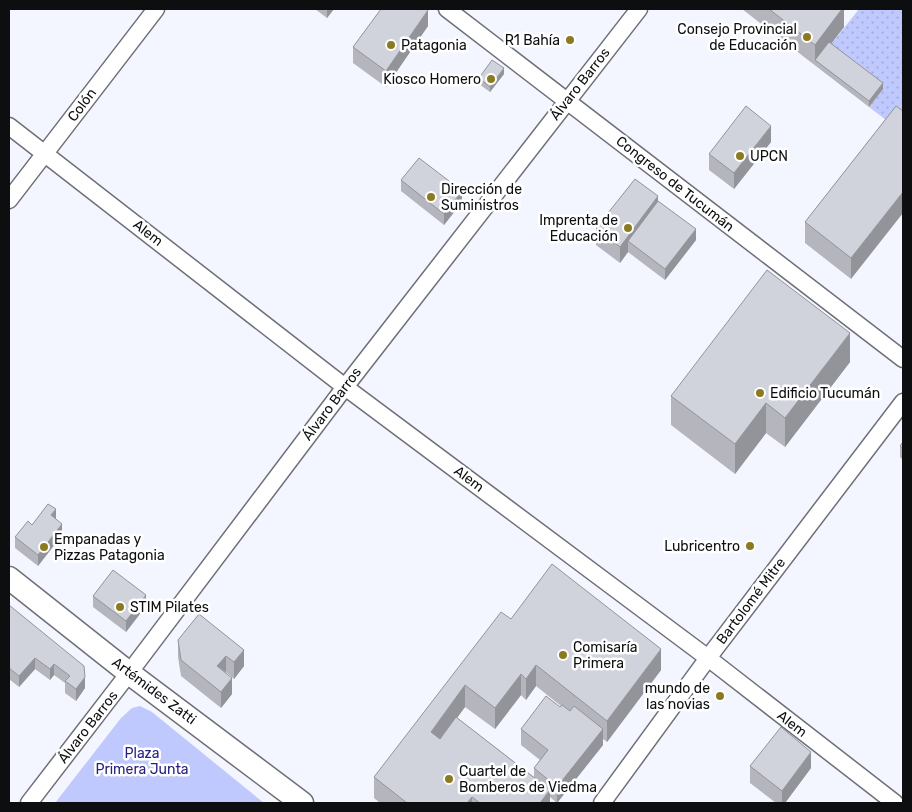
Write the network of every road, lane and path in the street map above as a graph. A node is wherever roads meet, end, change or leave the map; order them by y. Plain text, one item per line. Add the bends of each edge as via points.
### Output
1 (156, 9) edge
2 (446, 9) edge
3 (639, 9) edge
4 (567, 101) junction
5 (9, 126) edge
6 (45, 153) junction
7 (9, 200) edge
8 (903, 359) edge
9 (345, 386) junction
10 (903, 402) edge
11 (9, 578) edge
12 (708, 658) junction
13 (130, 673) junction
14 (29, 803) edge
15 (302, 803) edge
16 (602, 803) edge
17 (895, 803) edge

1 - 6 street, Colón
2 - 4 street, Congreso de Tucumán
3 - 4 street, Álvaro Barros
4 - 8 street, Congreso de Tucumán
4 - 9 street, Álvaro Barros
5 - 6 street, Alem
6 - 7 street, Colón
6 - 9 street, Alem
9 - 12 street, Alem
9 - 13 street, Álvaro Barros
10 - 12 street, Bartolomé Mitre
11 - 13 main road, Artémides Zatti
12 - 16 street, Bartolomé Mitre
12 - 17 street, Alem
13 - 14 street, Álvaro Barros
13 - 15 main road, Artémides Zatti

